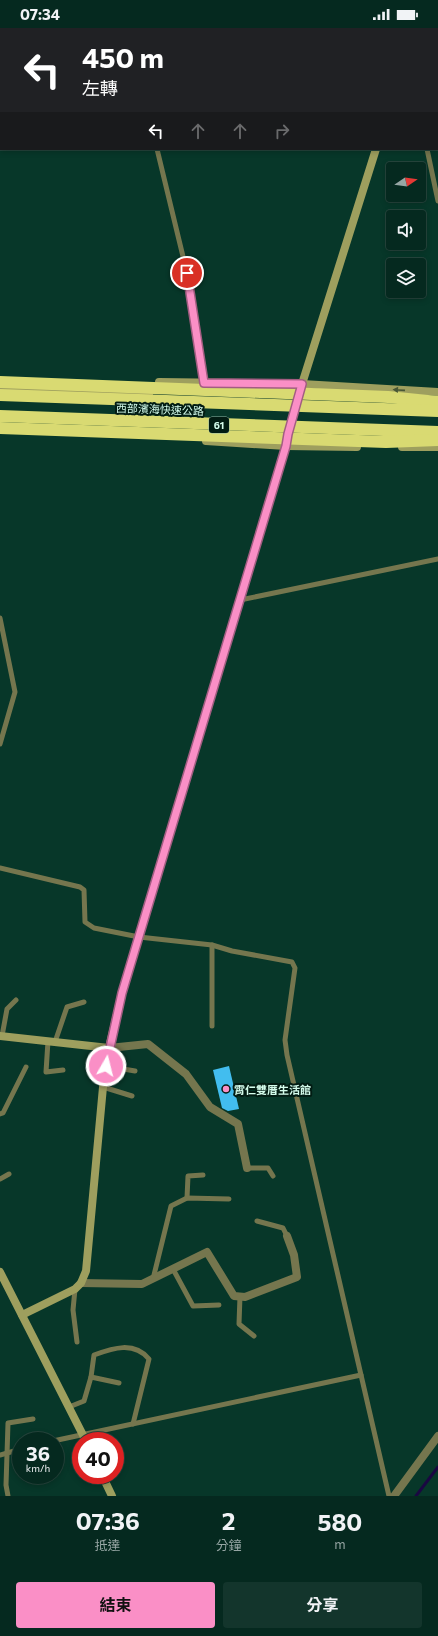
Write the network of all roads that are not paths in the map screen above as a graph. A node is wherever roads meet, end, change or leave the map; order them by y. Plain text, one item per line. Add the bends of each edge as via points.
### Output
1 (157, 150) edge
2 (376, 150) edge
3 (427, 150) edge
4 (438, 201) edge
5 (0, 381) edge
6 (204, 383) junction
7 (302, 384) junction
8 (0, 388) edge
9 (438, 392) edge
10 (0, 395) edge
11 (297, 401) junction
12 (438, 402) edge
13 (438, 406) edge
14 (438, 411) edge
15 (0, 416) edge
16 (0, 422) edge
17 (0, 428) edge
18 (438, 432) edge
19 (288, 434) junction
20 (438, 439) edge
21 (286, 446) junction
22 (438, 447) edge
23 (438, 559) edge
24 (240, 600) junction
25 (0, 618) edge
26 (0, 744) edge
27 (0, 868) edge
28 (139, 937) junction
29 (212, 945) junction
30 (16, 1000) dead end
31 (84, 1002) dead end
32 (212, 1026) dead end
33 (1, 1036) edge
34 (51, 1042) junction
35 (109, 1048) junction
36 (106, 1066) junction
37 (26, 1067) dead end
38 (63, 1070) dead end
39 (135, 1071) dead end
40 (103, 1087) junction
41 (132, 1096) dead end
42 (0, 1114) edge
43 (247, 1168) joint
44 (9, 1174) dead end
45 (203, 1175) dead end
46 (273, 1176) dead end
47 (0, 1179) edge
48 (187, 1198) junction
49 (229, 1199) dead end
50 (257, 1221) dead end
51 (287, 1236) joint
52 (173, 1269) junction
53 (0, 1272) edge
54 (153, 1279) junction
55 (78, 1286) junction
56 (240, 1296) junction
57 (219, 1305) dead end
58 (22, 1315) junction
59 (254, 1336) dead end
60 (77, 1342) dead end
61 (361, 1375) junction
62 (91, 1377) junction
63 (119, 1383) dead end
64 (69, 1407) junction
65 (33, 1419) dead end
66 (133, 1424) junction
67 (82, 1432) edge
68 (103, 1432) edge
69 (438, 1436) edge
70 (12, 1452) edge
71 (7, 1453) junction
72 (0, 1455) edge
73 (106, 1484) edge
74 (8, 1496) edge
75 (112, 1496) edge
76 (390, 1496) edge
77 (394, 1496) edge

1 - 6 lane via 187,273
2 - 7 main road
3 - 4 lane
5 - 6 main road
5 - 12 highway, bridge via 388,397
6 - 7 main road
9 -> 7 main road
7 - 11 main road
8 - 11 main road
10 - 14 highway, 西部濱海快速公路 / 61, bridge
11 - 13 main road
11 - 19 main road
15 - 18 highway, 西部濱海快速公路 / 61, bridge
16 - 19 main road
17 - 20 highway, bridge via 386,442
17 - 21 main road
19 - 20 main road
19 - 21 main road
21 - 22 main road
21 - 24 main road
23 - 24 lane
24 - 28 main road
25 - 26 lane via 15,692
27 - 28 lane via 80,887 86,896 85,922 90,926
28 - 29 lane
28 - 35 main road
29 - 32 lane
29 - 61 lane via 292,962 295,968 285,1040 287,1056
30 - 33 lane via 7,1009
31 - 34 lane via 67,1007
33 - 34 main road
34 - 35 main road
34 - 38 lane via 46,1072
35 - 36 main road
35 - 43 street via 148,1044 186,1074 210,1107 238,1124
36 - 39 lane
36 - 40 main road
37 - 42 lane
40 - 41 lane
40 - 55 main road via 86,1271
43 - 46 lane via 268,1168
44 - 47 lane
45 - 48 lane via 188,1176
48 - 49 lane
48 - 54 lane via 171,1206
50 - 51 lane via 283,1228
51 - 56 street via 294,1255 297,1277 245,1297
52 - 54 street
52 - 56 street via 207,1252 234,1296
52 - 57 lane via 193,1306
53 - 58 main road
54 - 55 street via 142,1284
55 - 58 main road
55 - 60 lane via 73,1310
56 - 59 lane via 239,1324
58 - 64 main road
61 - 66 lane
61 - 76 lane
62 - 63 lane
62 - 64 lane via 84,1401
62 - 66 lane via 94,1355 113,1348 127,1347 144,1352 149,1359
64 - 67 main road
65 - 71 lane via 8,1423
66 - 68 lane
69 - 77 street
70 - 71 lane
71 - 72 lane
71 - 74 lane
73 - 75 main road

